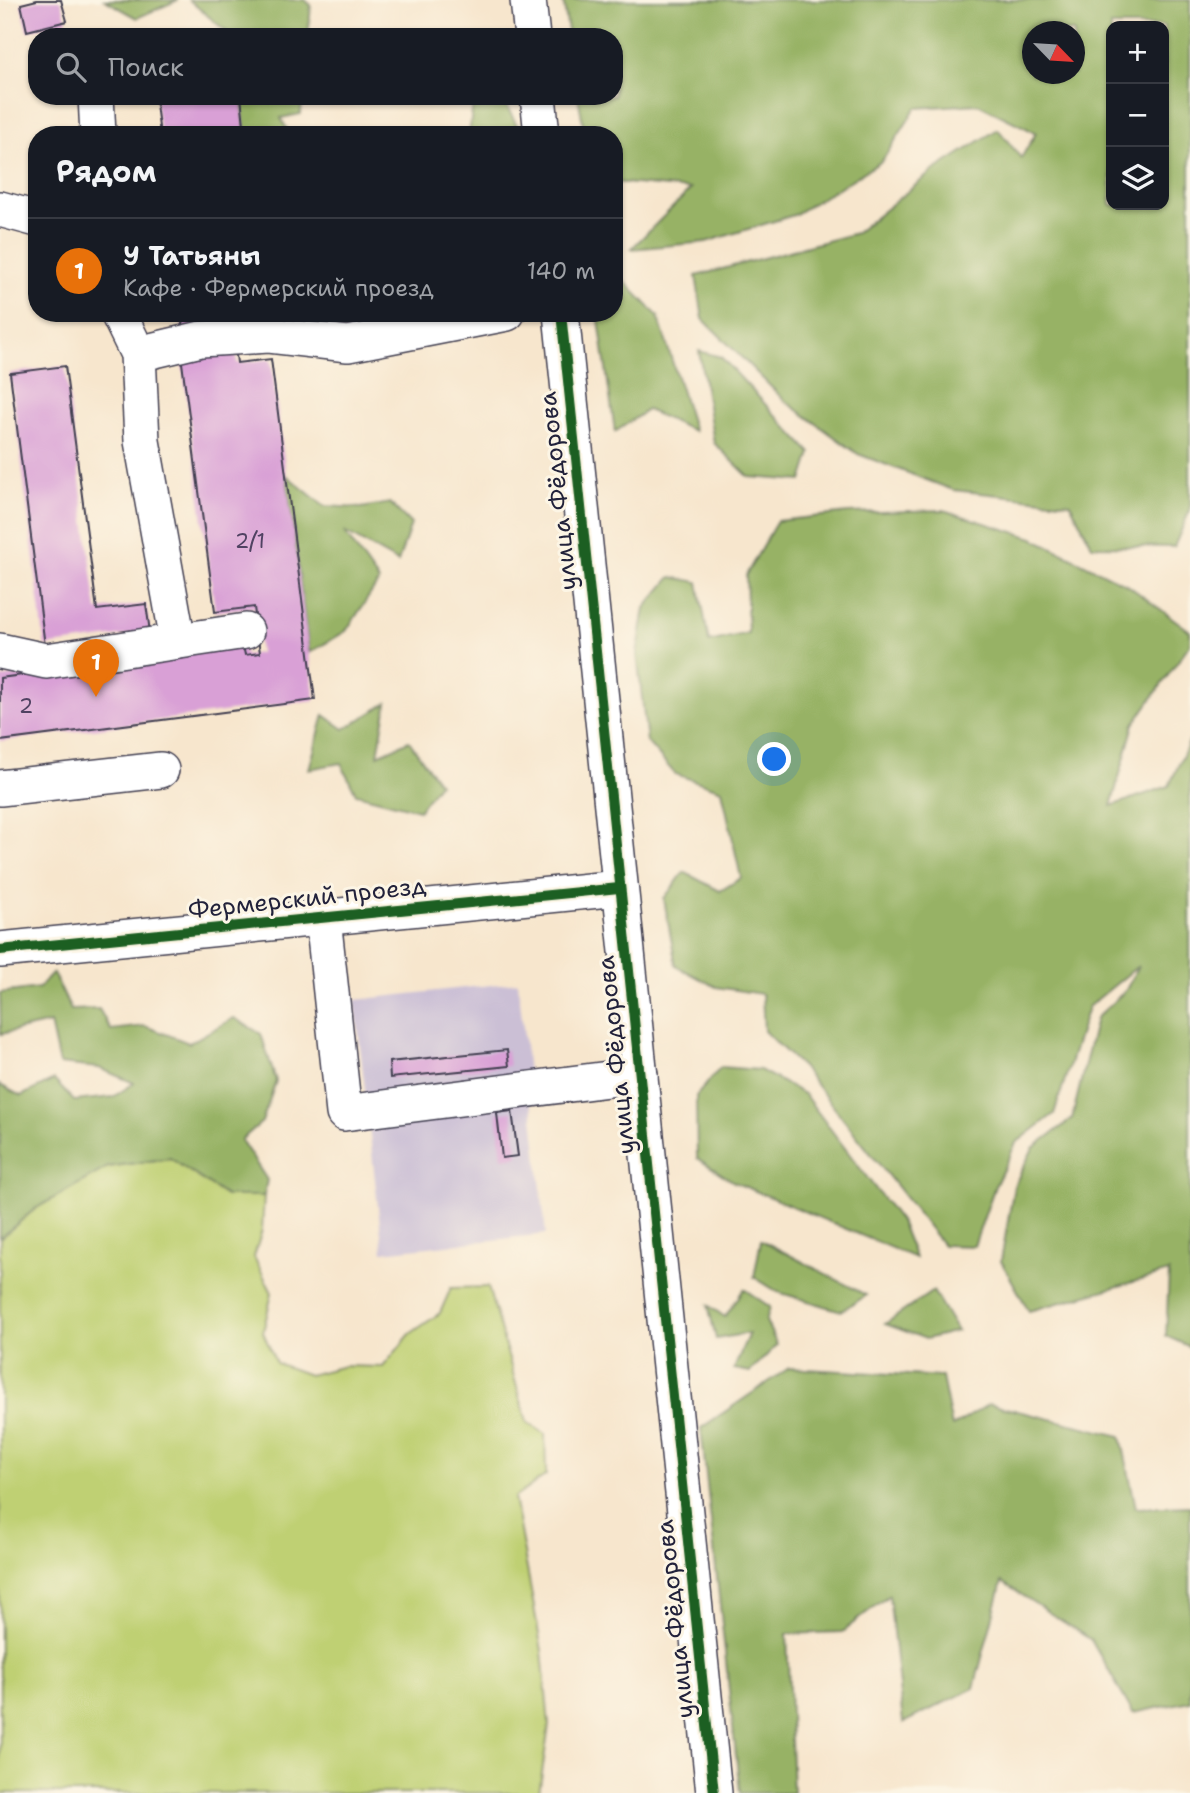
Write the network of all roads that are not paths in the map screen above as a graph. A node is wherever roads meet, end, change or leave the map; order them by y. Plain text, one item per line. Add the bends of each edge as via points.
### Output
1 (528, 0) edge
2 (531, 28) edge
3 (96, 105) edge
4 (539, 105) edge
5 (98, 126) edge
6 (541, 126) edge
7 (0, 209) edge
8 (28, 217) edge
9 (122, 322) edge
10 (461, 322) edge
11 (562, 322) edge
12 (138, 354) junction
13 (246, 631) dead end
14 (178, 642) junction
15 (0, 651) edge
16 (161, 770) dead end
17 (0, 789) edge
18 (619, 888) junction
19 (323, 918) junction
20 (0, 950) edge
21 (640, 1075) junction
22 (714, 1793) edge

1 - 2 street
3 - 5 street
4 - 6 street
7 - 8 street
9 - 12 street
10 - 12 street via 348,344 269,335 201,339
11 - 18 street, улица Фёдорова
12 - 14 street via 142,441
13 - 14 street
14 - 15 street via 46,661
16 - 17 street
18 - 19 street, Фермерский проезд
18 - 21 street, улица Фёдорова
19 - 20 street, Фермерский проезд
19 - 21 street via 344,1113
21 - 22 street, улица Фёдорова

